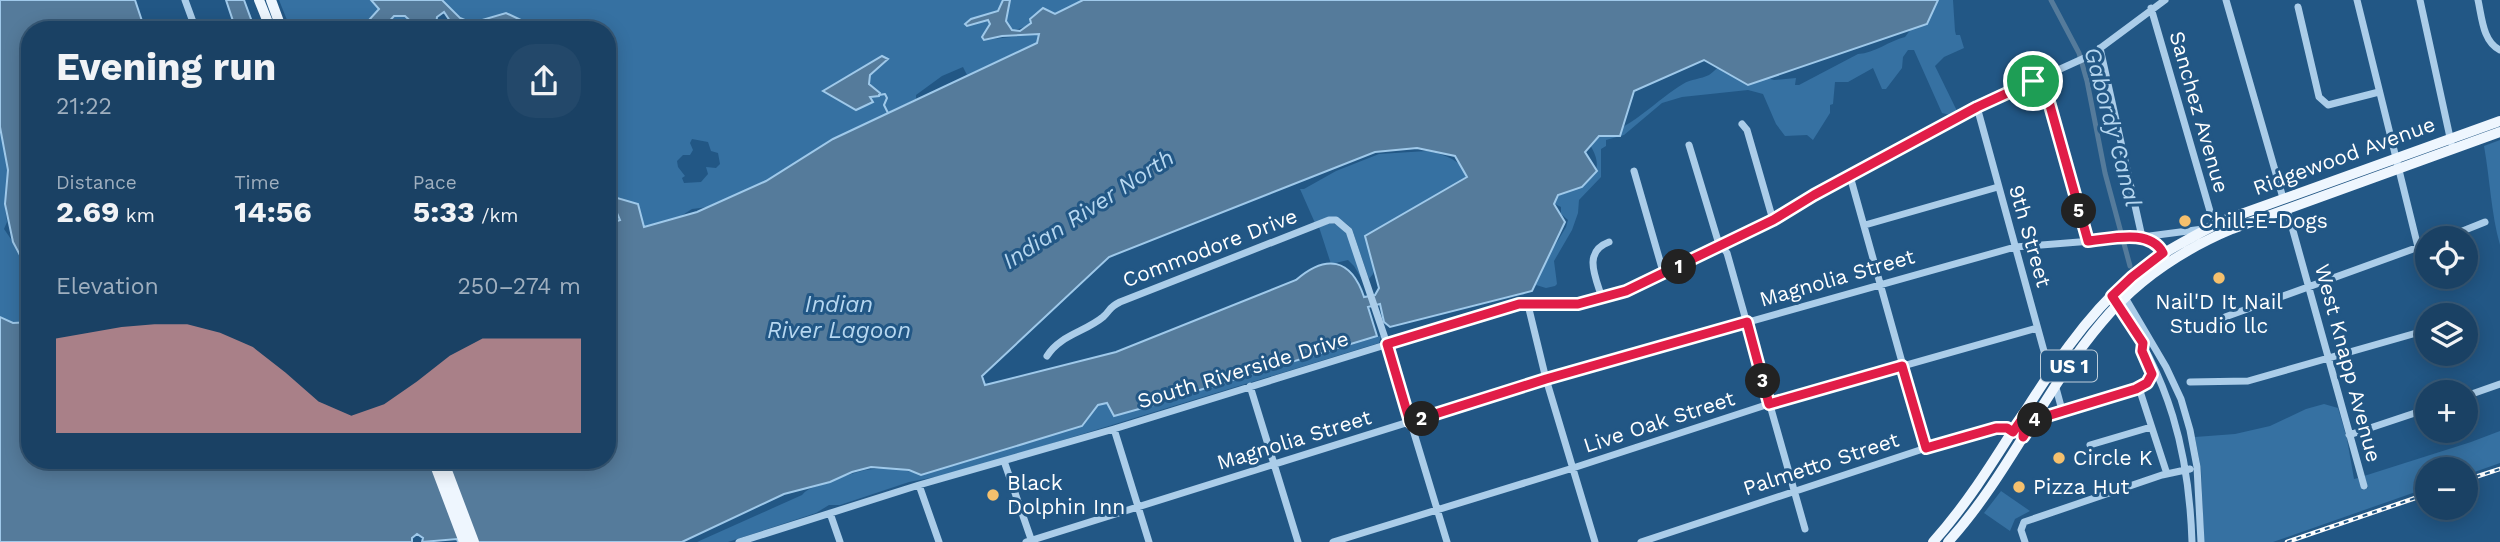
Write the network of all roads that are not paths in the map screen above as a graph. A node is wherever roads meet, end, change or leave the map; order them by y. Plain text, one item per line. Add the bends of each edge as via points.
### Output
1 (184, 0) edge
2 (259, 0) edge
3 (271, 0) edge
4 (2165, 0) edge
5 (2226, 0) edge
6 (2357, 0) edge
7 (2420, 0) edge
8 (2478, 0) edge
9 (2298, 7) dead end
10 (2151, 8) junction
11 (192, 21) edge
12 (267, 21) edge
13 (279, 21) edge
14 (2100, 48) junction
15 (2500, 50) edge
16 (2042, 77) junction
17 (2379, 92) junction
18 (1977, 107) junction
19 (2500, 121) edge
20 (1742, 124) dead end
21 (2500, 132) edge
22 (2452, 144) junction
23 (1689, 145) dead end
24 (2396, 164) junction
25 (1634, 171) dead end
26 (1850, 176) junction
27 (1998, 187) junction
28 (2285, 203) junction
29 (1773, 220) junction
30 (2485, 222) dead end
31 (1865, 225) junction
32 (2475, 226) edge
33 (2211, 227) junction
34 (2415, 236) edge
35 (2142, 237) junction
36 (2088, 241) junction
37 (1609, 242) dead end
38 (1723, 245) junction
39 (2015, 247) junction
40 (2415, 248) edge
41 (2163, 253) junction
42 (1664, 275) junction
43 (2135, 281) junction
44 (1881, 283) junction
45 (2309, 287) junction
46 (2119, 297) junction
47 (1602, 298) junction
48 (1528, 305) junction
49 (2225, 317) dead end
50 (1747, 322) junction
51 (2037, 328) junction
52 (2415, 334) edge
53 (2143, 343) junction
54 (1387, 344) junction
55 (1047, 356) dead end
56 (2328, 359) junction
57 (1902, 366) junction
58 (2051, 374) junction
59 (1546, 379) junction
60 (2190, 382) dead end
61 (2500, 384) edge
62 (1250, 386) junction
63 (2056, 387) junction
64 (2138, 388) junction
65 (2478, 392) edge
66 (1769, 404) junction
67 (2062, 410) junction
68 (2415, 413) edge
69 (2034, 420) junction
70 (1410, 422) junction
71 (2151, 427) junction
72 (1114, 429) junction
73 (2018, 435) junction
74 (2349, 435) junction
75 (2090, 445) dead end
76 (1926, 448) junction
77 (1004, 461) junction
78 (1274, 465) junction
79 (2197, 467) junction
80 (1573, 468) junction
81 (436, 469) edge
82 (446, 469) edge
83 (2186, 470) junction
84 (2167, 474) junction
85 (919, 485) junction
86 (2364, 486) dead end
87 (1794, 491) junction
88 (1138, 506) junction
89 (1437, 509) junction
90 (830, 513) junction
91 (1805, 529) dead end
92 (1948, 537) edge
93 (743, 541) edge
94 (1030, 541) edge
95 (464, 542) edge
96 (474, 542) edge
97 (840, 542) edge
98 (939, 542) edge
99 (1149, 542) edge
100 (1298, 542) edge
101 (1333, 542) edge
102 (1447, 542) edge
103 (1595, 542) edge
104 (1641, 542) edge
105 (1933, 542) edge
106 (2025, 542) edge
107 (2192, 542) edge
108 (2201, 542) edge

1 - 11 street
2 - 12 main road
3 - 13 main road
4 - 10 street, South Riverside Drive
5 - 28 street, West Knapp Avenue
6 - 17 street
7 - 22 street
8 - 15 street via 2487,38
9 - 17 street via 2323,102 2328,105
10 - 14 street, South Riverside Drive
10 - 33 street, Sanchez Avenue
14 - 16 street, South Riverside Drive
14 - 35 street
16 - 18 street, South Riverside Drive
16 - 36 street
17 - 24 street
18 - 26 street, South Riverside Drive
18 - 27 street, 9th Street
19 - 22 main road, Ridgewood Avenue / US 1
20 - 29 street
21 - 22 main road, Ridgewood Avenue / US 1
22 - 24 main road, Ridgewood Avenue / US 1
23 - 38 street
24 - 28 main road, Ridgewood Avenue / US 1
24 - 28 main road, Ridgewood Avenue / US 1 via 2298,193
24 - 34 street
25 - 42 street
26 - 29 street, South Riverside Drive
26 - 31 street
27 - 31 street
27 - 39 street, 9th Street
28 - 33 main road, Ridgewood Avenue / US 1
28 - 43 main road, Ridgewood Avenue / US 1 via 2270,215 2201,243
28 - 45 street, West Knapp Avenue
29 - 38 street, South Riverside Drive
30 - 32 street
31 - 44 street
33 - 35 street, Magnolia Street
33 - 41 main road, Ridgewood Avenue / US 1
35 - 36 street, Magnolia Street
35 - 41 street via 2157,244
36 - 39 street, Magnolia Street
37 - 47 street via 1592,260
38 - 42 street, South Riverside Drive
38 - 50 street
39 - 44 street, Magnolia Street
39 - 51 street, 9th Street
40 - 45 street
41 - 43 main road, Ridgewood Avenue / US 1
42 - 47 street, South Riverside Drive
43 - 46 main road, US 1
44 - 50 street, Magnolia Street
44 - 57 street
45 - 49 street
45 - 56 street, West Knapp Avenue
46 - 53 street
46 - 58 main road, US 1 via 2084,327
46 - 63 main road, US 1
46 - 79 street via 2175,386
47 - 48 street, South Riverside Drive via 1562,306
48 - 54 street, South Riverside Drive
48 - 59 street
50 - 59 street, Magnolia Street
50 - 66 street
51 - 57 street, Live Oak Street
51 - 58 street, 9th Street
52 - 56 street
53 - 64 street via 2152,377
53 - 83 street via 2171,407
54 - 55 street, Commodore Drive via 1345,225 1329,220 1120,302 1105,316 1054,344
54 - 62 street, South Riverside Drive
54 - 70 street
56 - 60 street via 2248,382
56 - 74 street, West Knapp Avenue
57 - 66 street, Live Oak Street
57 - 76 street
58 - 73 main road, US 1 via 2024,416
59 - 70 street, Magnolia Street
59 - 80 street
61 - 65 street
62 - 72 street, South Riverside Drive
62 - 78 street
63 - 67 street
63 - 69 main road, US 1
64 - 67 street
64 - 71 street
66 - 80 street, Live Oak Street
66 - 87 street
67 - 69 street
68 - 74 street
69 - 73 main road, US 1
70 - 78 street, Magnolia Street
70 - 89 street
71 - 75 street
71 - 84 street
72 - 77 street, South Riverside Drive
72 - 88 street
73 - 76 street, Palmetto Street via 1996,428
73 - 92 main road, US 1 via 1967,502
73 - 92 main road, US 1 via 2011,456 1976,507
74 - 86 street, West Knapp Avenue
76 - 87 street, Palmetto Street
77 - 85 street, South Riverside Drive
77 - 94 street
78 - 88 street, Magnolia Street
78 - 100 street
79 - 83 street
79 - 108 street
80 - 89 street, Live Oak Street
80 - 103 street
81 - 95 main road
82 - 96 main road
83 - 84 street
83 - 107 street
84 - 106 street via 2024,522
85 - 90 street, South Riverside Drive
85 - 98 street
87 - 91 street
87 - 104 street, Palmetto Street
88 - 94 street, Magnolia Street
88 - 99 street
89 - 101 street, Live Oak Street
89 - 102 street
90 - 93 street, South Riverside Drive
90 - 97 street
92 - 105 main road, US 1

